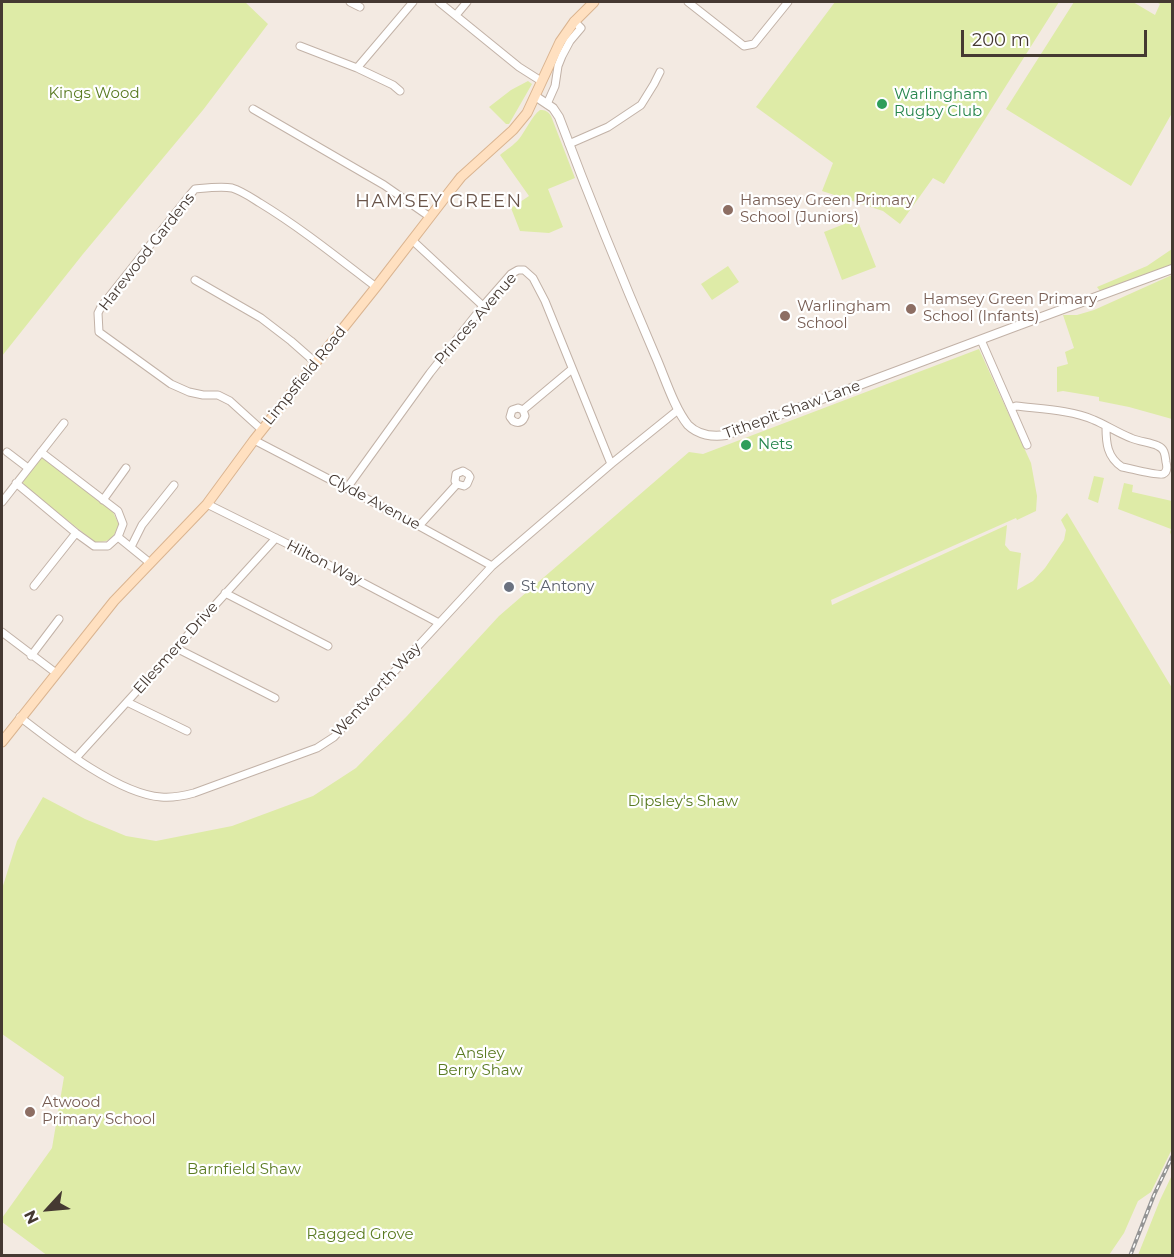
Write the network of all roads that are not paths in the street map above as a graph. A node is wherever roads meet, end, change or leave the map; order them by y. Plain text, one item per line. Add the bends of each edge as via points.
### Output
1 (350, 2) edge
2 (413, 2) edge
3 (439, 2) edge
4 (467, 2) edge
5 (594, 2) edge
6 (687, 2) edge
7 (788, 2) edge
8 (360, 7) dead end
9 (456, 15) junction
10 (574, 21) junction
11 (300, 46) dead end
12 (357, 68) junction
13 (660, 72) dead end
14 (542, 81) junction
15 (400, 91) dead end
16 (535, 96) junction
17 (548, 104) junction
18 (253, 109) dead end
19 (569, 144) junction
20 (430, 217) junction
21 (412, 240) junction
22 (1173, 269) edge
23 (195, 280) dead end
24 (376, 287) junction
25 (483, 306) junction
26 (981, 340) junction
27 (316, 363) junction
28 (572, 369) junction
29 (1011, 408) junction
30 (523, 410) dead end
31 (678, 410) junction
32 (64, 423) dead end
33 (1106, 427) junction
34 (262, 430) junction
35 (254, 440) junction
36 (1027, 445) dead end
37 (7, 452) dead end
38 (41, 452) junction
39 (611, 464) junction
40 (28, 468) junction
41 (126, 468) dead end
42 (16, 483) junction
43 (457, 484) dead end
44 (347, 488) junction
45 (174, 491) dead end
46 (103, 500) junction
47 (2, 502) edge
48 (207, 504) junction
49 (419, 526) junction
50 (76, 533) junction
51 (118, 537) junction
52 (276, 538) junction
53 (131, 547) junction
54 (150, 563) junction
55 (492, 566) junction
56 (34, 586) dead end
57 (225, 593) junction
58 (60, 619) dead end
59 (439, 622) junction
60 (2, 634) edge
61 (328, 646) dead end
62 (176, 648) junction
63 (31, 656) junction
64 (56, 673) junction
65 (275, 698) dead end
66 (127, 702) junction
67 (20, 717) junction
68 (187, 731) dead end
69 (2, 742) edge
70 (76, 758) junction

1 - 8 street
2 - 12 street
3 - 9 street
4 - 9 street
5 - 10 main road, Limpsfield Road
6 - 7 street via 744,46 754,45
9 - 14 street
10 - 14 main road, Limpsfield Road
10 - 17 street via 581,28 562,56
11 - 12 street
12 - 15 street
13 - 19 street via 641,105 608,127
14 - 16 main road, Limpsfield Road
16 - 17 street, Tithepit Shaw Lane
16 - 20 main road, Limpsfield Road via 513,130 462,177
17 - 19 street, Tithepit Shaw Lane via 559,117
18 - 20 street via 384,185
19 - 31 street, Tithepit Shaw Lane
20 - 21 main road, Limpsfield Road
21 - 24 main road, Limpsfield Road
21 - 25 street
22 - 26 street, Tithepit Shaw Lane
23 - 27 street via 261,318
24 - 27 main road, Limpsfield Road
24 - 34 street, Harewood Gardens via 302,231 244,194 232,189 202,188 189,196 101,307 99,332 171,384 230,401
25 - 28 street, Princes Avenue via 511,274 524,270 545,301
25 - 44 street, Princes Avenue
26 - 29 street
26 - 31 street, Tithepit Shaw Lane via 726,435 717,437 695,430
27 - 34 main road, Limpsfield Road
28 - 30 street
28 - 39 street, Princes Avenue
29 - 33 street via 1071,413
29 - 36 street
31 - 39 street, Wentworth Way
32 - 38 street
33 - 33 street via 1108,451 1118,464 1164,474 1167,467 1161,448
34 - 35 main road, Limpsfield Road
35 - 44 street, Clyde Avenue
35 - 48 main road, Limpsfield Road
37 - 40 street
38 - 40 street
38 - 46 street
39 - 55 street, Wentworth Way
40 - 42 street
41 - 46 street
42 - 47 street
42 - 50 street
43 - 49 street
44 - 49 street, Clyde Avenue
45 - 53 street via 142,525
46 - 51 street via 118,511 123,524
48 - 52 street, Hilton Way
48 - 54 main road, Limpsfield Road
49 - 55 street, Clyde Avenue
50 - 51 street via 94,546 108,546
50 - 56 street
51 - 53 street
52 - 57 street, Ellesmere Drive
52 - 59 street, Hilton Way
53 - 54 street
54 - 64 main road, Limpsfield Road
55 - 59 street, Wentworth Way
57 - 61 street
57 - 62 street, Ellesmere Drive
58 - 63 street
59 - 70 street, Wentworth Way via 334,737 292,758 194,793 161,797 124,787
60 - 63 street
62 - 65 street
62 - 66 street, Ellesmere Drive
63 - 64 street
64 - 67 main road, Limpsfield Road
66 - 68 street
66 - 70 street, Ellesmere Drive
67 - 69 main road, Limpsfield Road
67 - 70 street, Wentworth Way

